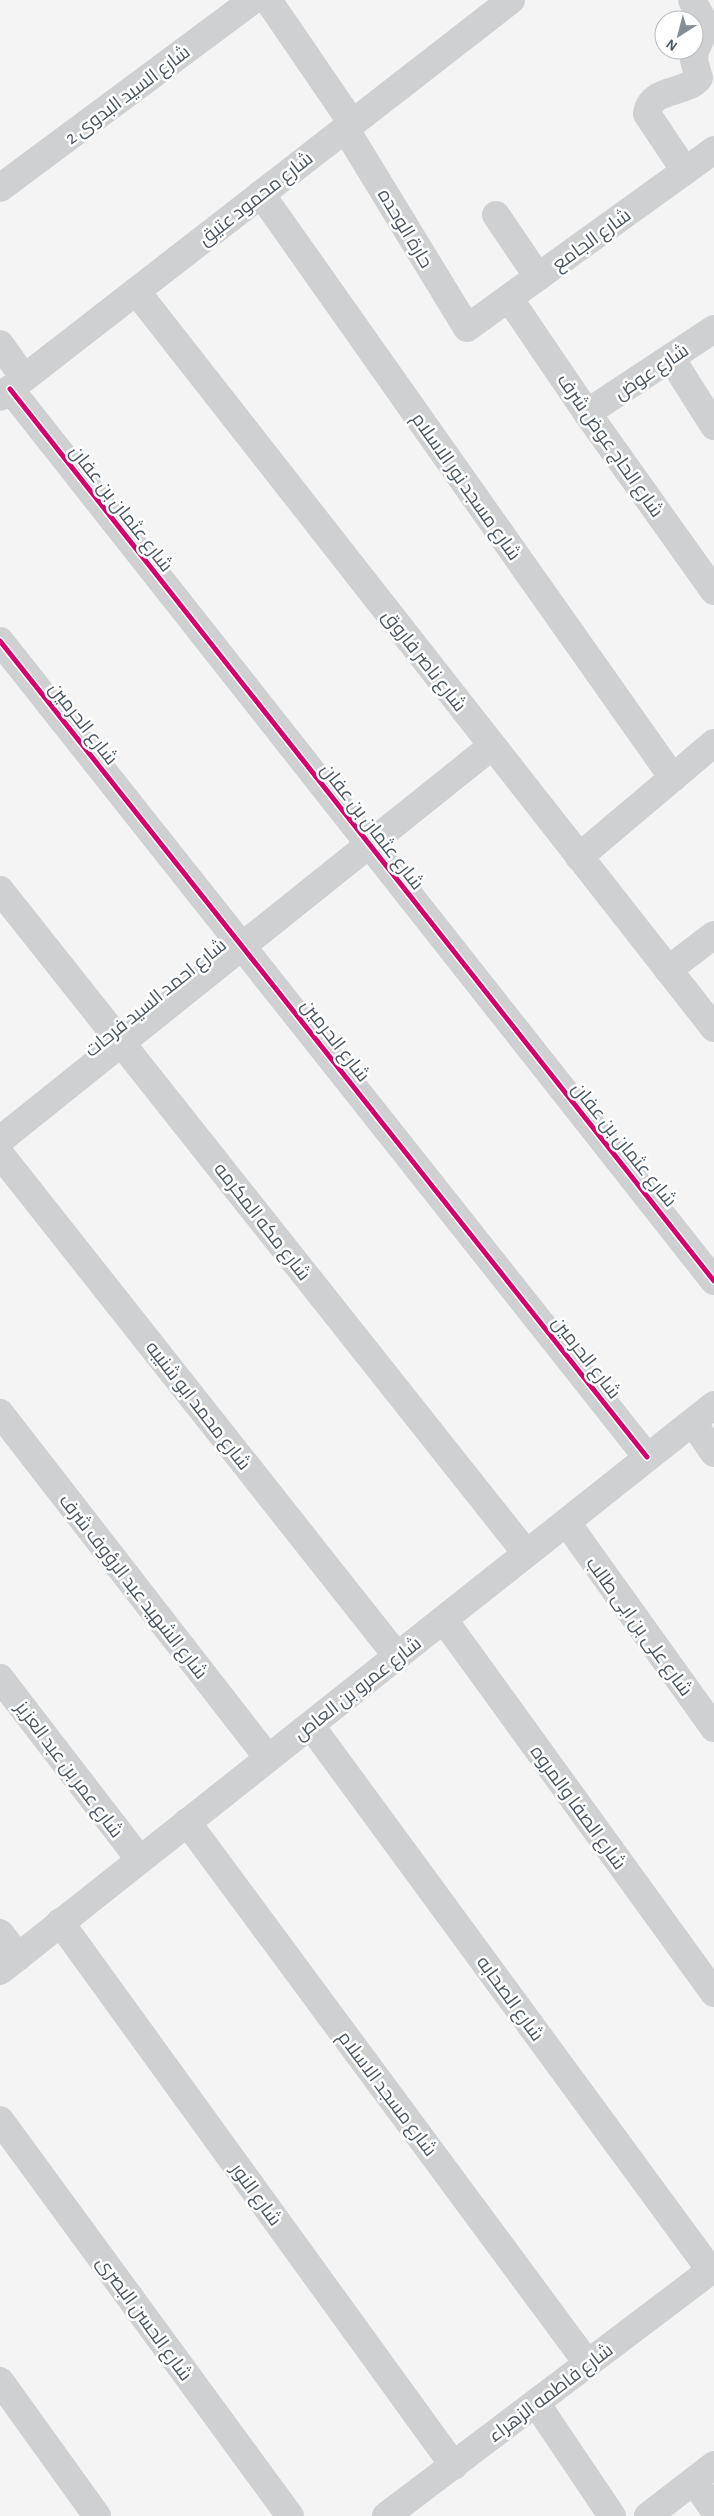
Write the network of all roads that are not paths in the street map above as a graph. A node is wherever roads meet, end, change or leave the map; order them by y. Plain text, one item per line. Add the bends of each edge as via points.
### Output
1 (253, 0) edge
2 (268, 0) edge
3 (511, 0) edge
4 (692, 0) edge
5 (349, 126) junction
6 (714, 150) edge
7 (685, 171) junction
8 (0, 188) edge
9 (261, 194) junction
10 (496, 215) dead end
11 (538, 277) junction
12 (136, 291) junction
13 (509, 298) junction
14 (468, 328) joint
15 (714, 329) edge
16 (0, 344) edge
17 (671, 358) junction
18 (11, 388) edge
19 (587, 414) junction
20 (714, 426) edge
21 (714, 591) edge
22 (0, 641) edge
23 (714, 743) edge
24 (492, 746) junction
25 (673, 778) junction
26 (369, 845) junction
27 (579, 857) junction
28 (0, 890) edge
29 (714, 935) edge
30 (242, 946) junction
31 (668, 970) junction
32 (714, 1028) edge
33 (122, 1043) junction
34 (0, 1140) edge
35 (0, 1154) edge
36 (714, 1281) edge
37 (714, 1405) edge
38 (0, 1413) edge
39 (693, 1423) junction
40 (714, 1452) edge
41 (648, 1457) junction
42 (567, 1523) junction
43 (526, 1553) junction
44 (444, 1620) junction
45 (398, 1656) junction
46 (0, 1678) edge
47 (311, 1726) junction
48 (714, 1728) edge
49 (268, 1758) junction
50 (187, 1822) junction
51 (140, 1860) junction
52 (60, 1922) junction
53 (0, 1933) edge
54 (9, 1964) edge
55 (714, 1993) edge
56 (0, 2120) edge
57 (712, 2270) edge
58 (588, 2364) junction
59 (0, 2381) edge
60 (536, 2403) junction
61 (454, 2466) junction
62 (704, 2473) edge
63 (714, 2510) edge
64 (96, 2516) edge
65 (290, 2516) edge
66 (386, 2516) edge
67 (612, 2516) edge
68 (648, 2516) edge

1 - 8 street, شارع السيد البدوى 2
2 - 5 street, حارة الوحده
3 - 5 street, شارع محمود عتيق
4 - 7 street via 705,24 695,51 698,78 655,98 647,114
5 - 9 street, شارع محمود عتيق
5 - 14 street, حارة الوحده
6 - 7 street, شارع الجامع
7 - 11 street, شارع الجامع
9 - 12 street, شارع محمود عتيق
9 - 25 street, شارع مسجد نور الاسلام
10 - 11 street
11 - 13 street, شارع الجامع
12 - 18 street, شارع محمود عتيق
12 - 24 street, شارع ناصر فاروق
13 - 14 street, شارع الجامع
13 - 19 street, شارع الحاج عوض شرف
15 - 17 street, شارع عوض
16 - 18 street, شارع عثمان بن عفان
17 - 19 street, شارع عوض
17 - 20 street
18 - 26 street, شارع عثمان بن عفان
19 - 21 street, شارع الحاج عوض شرف
22 - 30 street, شارع الحرمين
23 - 25 street
24 - 26 street, شارع احمد السيد فرحات
24 - 27 street, شارع ناصر فاروق
25 - 27 street
26 - 30 street, شارع احمد السيد فرحات
26 - 36 street, شارع عثمان بن عفان
27 - 31 street, شارع ناصر فاروق
28 - 33 street, شارع مكه المكرمه
29 - 31 street
30 - 33 street, شارع احمد السيد فرحات
30 - 41 street, شارع الحرمين
31 - 32 street, شارع ناصر فاروق
33 - 34 street, شارع احمد السيد فرحات
33 - 43 street, شارع مكه المكرمه
35 - 45 street, شارع محمد ابو شنيبه
37 - 39 street, شارع عمرو بن العاص
38 - 49 street, شارع الشهيد عبد الرؤوف شرف
39 - 40 street
39 - 41 street, شارع عمرو بن العاص
41 - 42 street, شارع عمرو بن العاص
42 - 43 street, شارع عمرو بن العاص
42 - 48 street, شارع على بن ابى طالب
43 - 44 street, شارع عمرو بن العاص
44 - 45 street, شارع عمرو بن العاص
44 - 55 street, شارع الصفا والمروه
45 - 47 street, شارع عمرو بن العاص
46 - 51 street, شارع عمر بن عبد العزيز
47 - 49 street, شارع عمرو بن العاص
47 - 57 street, شارع الصحابه
49 - 50 street, شارع عمرو بن العاص
50 - 51 street, شارع عمرو بن العاص
50 - 58 street, شارع مسجد الاسلام
51 - 52 street, شارع عمرو بن العاص
52 - 54 street, شارع عمرو بن العاص
52 - 61 street, شارع النور
53 - 54 street
56 - 65 street, شارع الحسن البصرى
57 - 58 street, شارع فاطمه الزهراء
58 - 60 street, شارع فاطمه الزهراء
59 - 64 street
60 - 61 street, شارع فاطمه الزهراء
60 - 67 street
61 - 66 street, شارع فاطمه الزهراء
62 - 63 street
62 - 68 street

